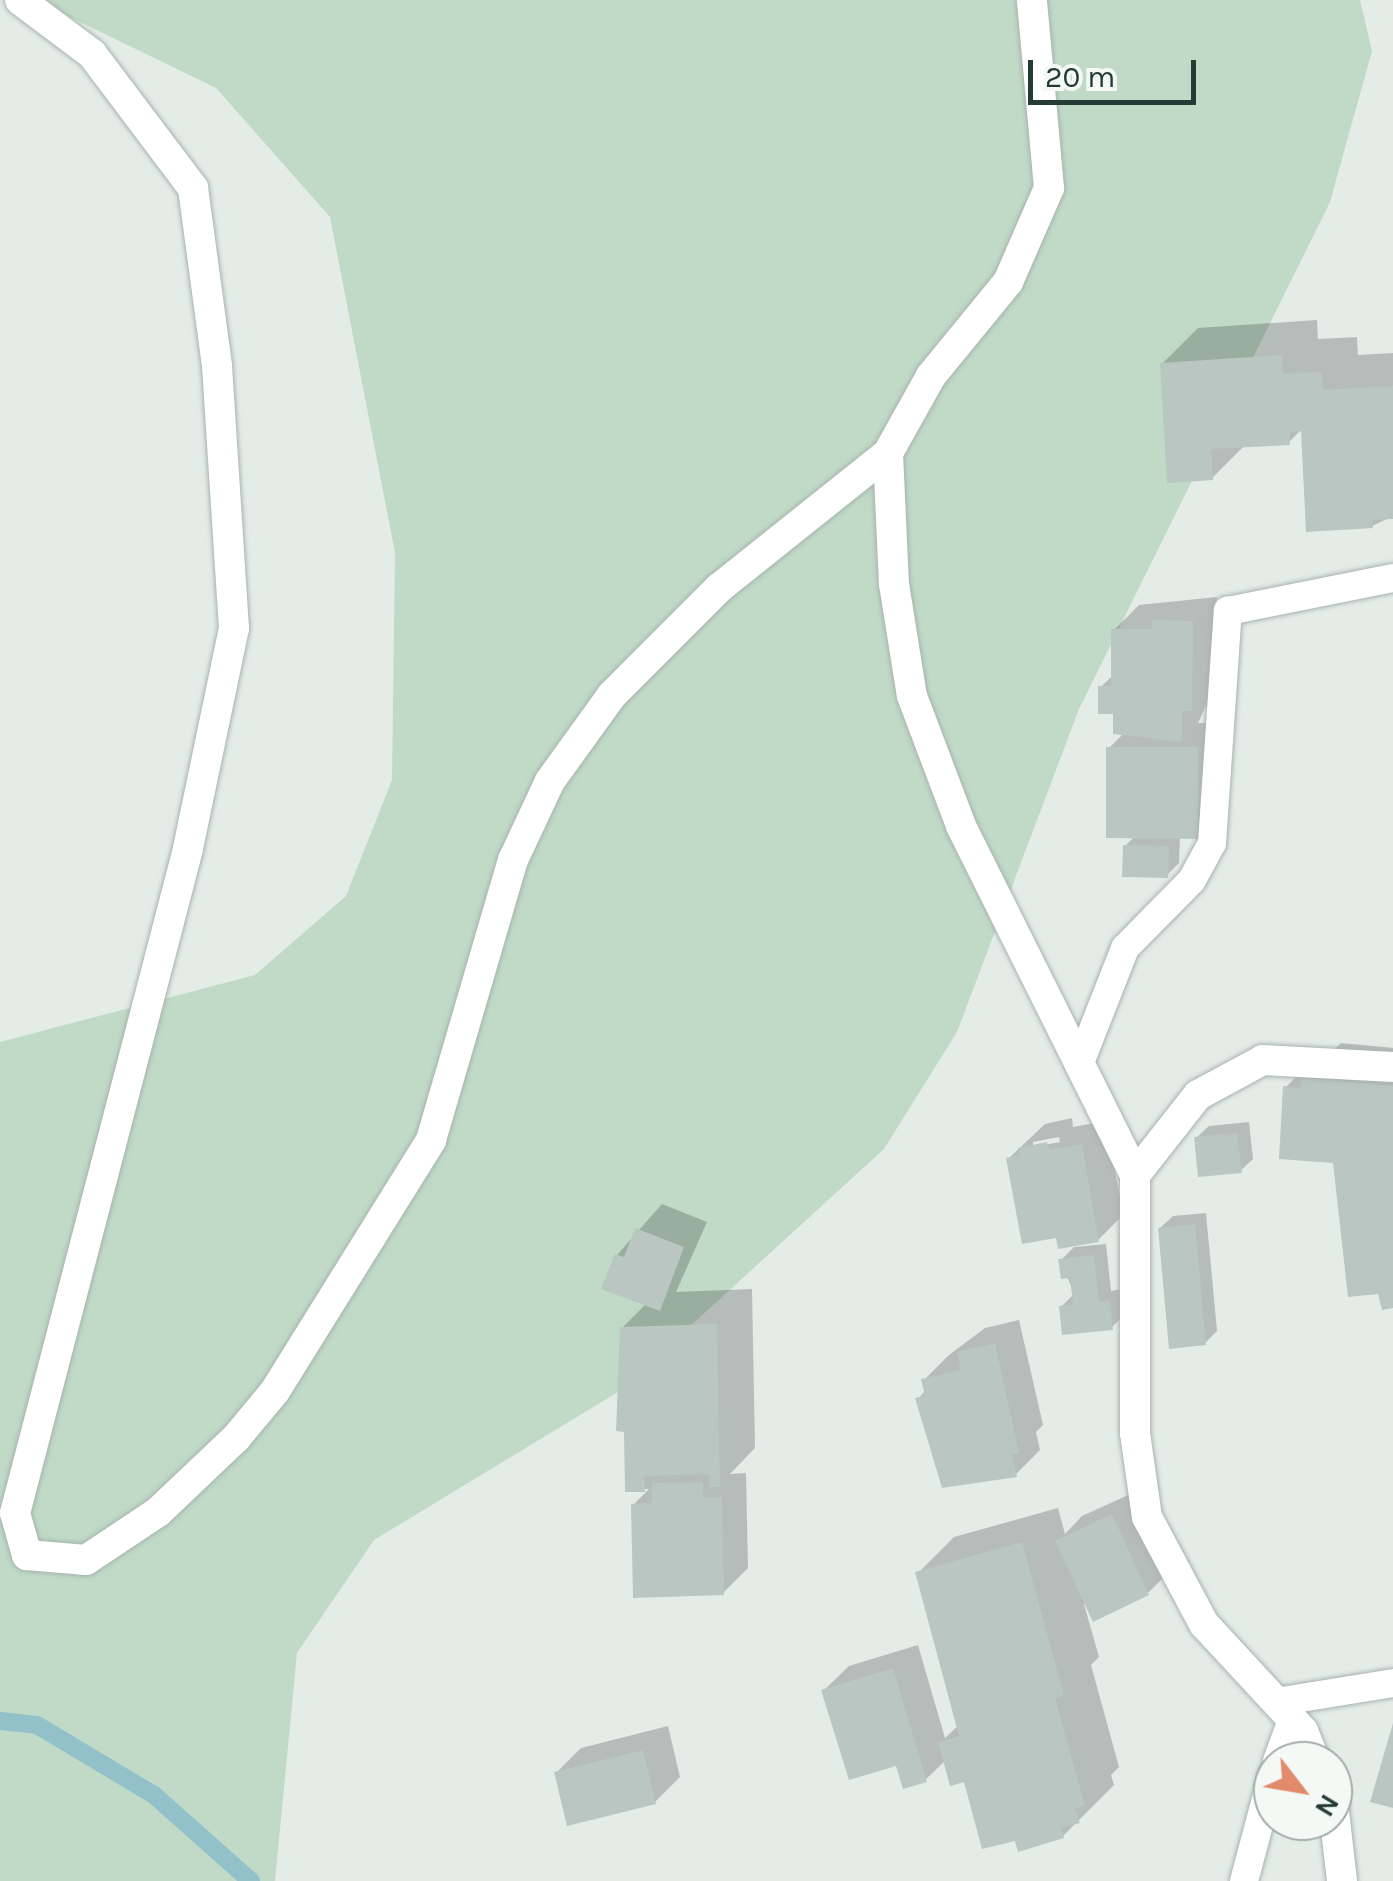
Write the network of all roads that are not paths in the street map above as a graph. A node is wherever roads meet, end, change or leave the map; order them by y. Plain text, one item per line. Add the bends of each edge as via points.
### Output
1 (20, 0) edge
2 (1032, 0) edge
3 (888, 453) junction
4 (1393, 578) edge
5 (1080, 1065) junction
6 (1393, 1067) edge
7 (1135, 1174) junction
8 (1393, 1683) edge
9 (1284, 1711) junction
10 (1280, 1741) edge
11 (1303, 1741) edge
12 (1255, 1841) edge
13 (1337, 1841) edge
14 (1244, 1881) edge
15 (1342, 1881) edge

1 - 3 street via 92,54 193,188 217,366 234,628 188,849 16,1513 27,1555 86,1560 158,1512 236,1438 275,1390 431,1140 513,860 550,780 612,695 719,588
2 - 3 street via 1049,188 1008,282 931,376
3 - 5 street via 894,584 912,696 961,826
4 - 5 lane via 1228,611 1212,842 1192,880 1125,948
5 - 7 street
6 - 7 street via 1263,1060 1198,1095
7 - 9 street via 1135,1433 1147,1517 1204,1624
8 - 9 lane
9 - 10 lane
9 - 11 street
12 - 14 lane
13 - 15 street

